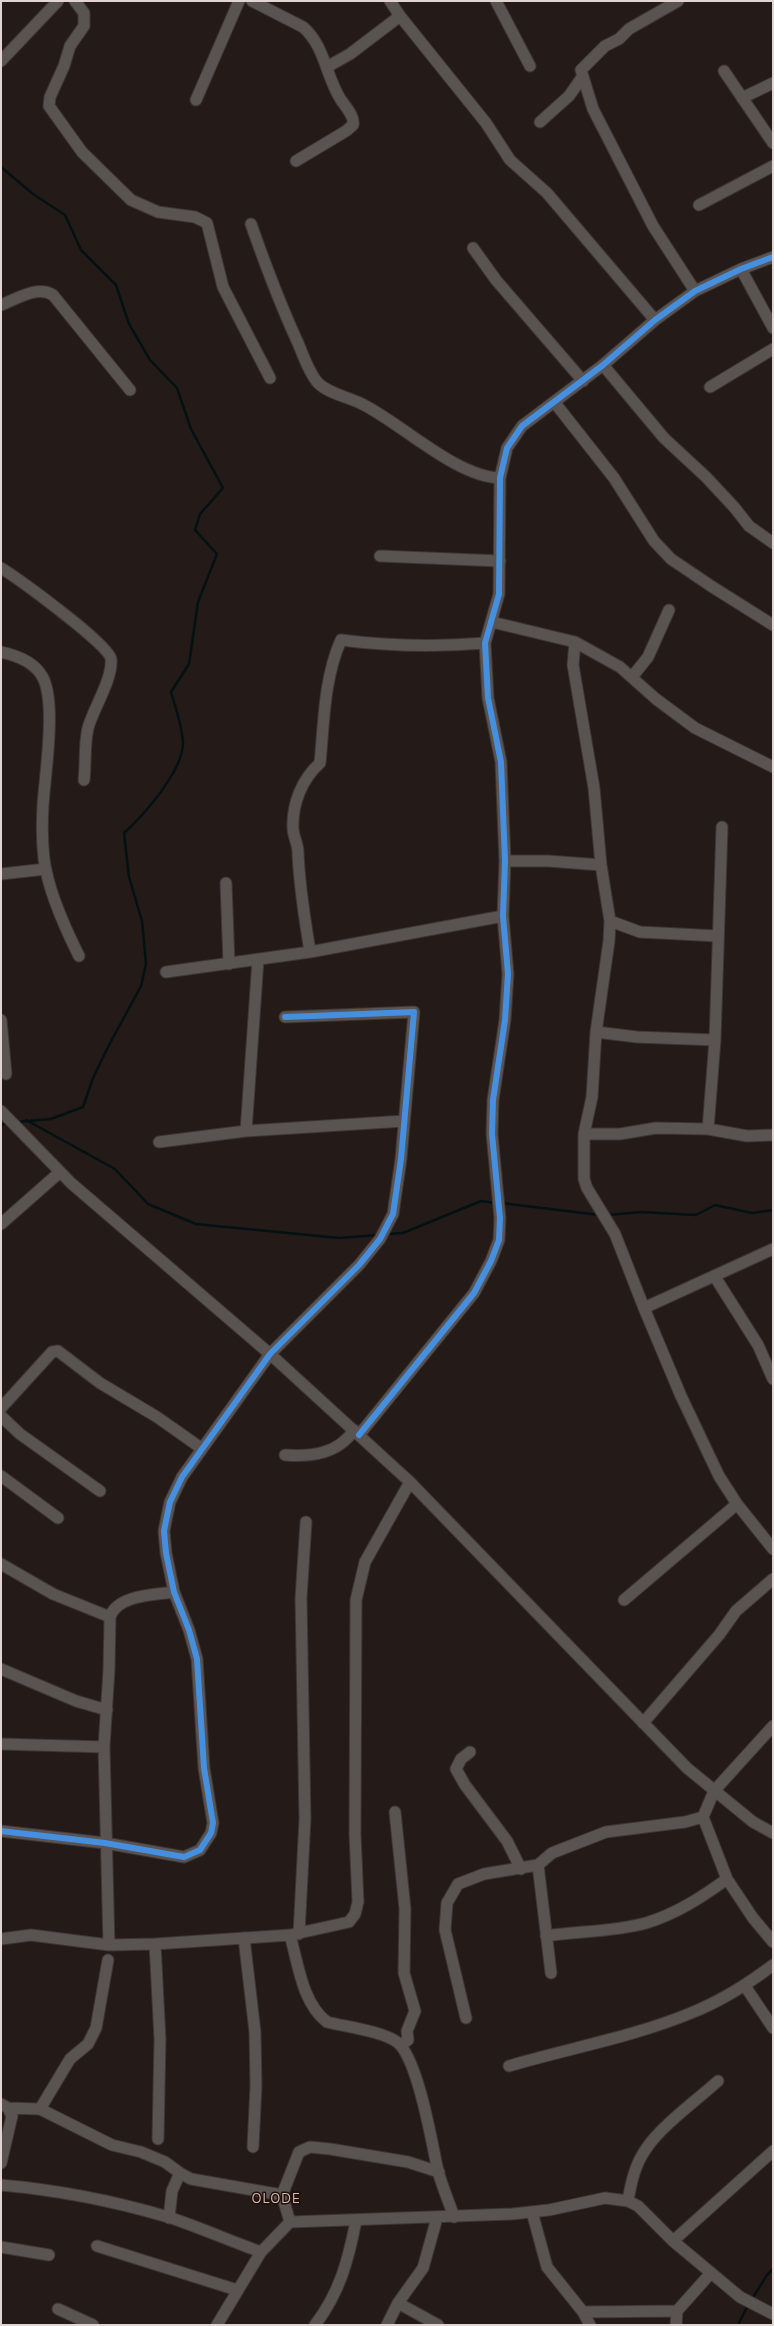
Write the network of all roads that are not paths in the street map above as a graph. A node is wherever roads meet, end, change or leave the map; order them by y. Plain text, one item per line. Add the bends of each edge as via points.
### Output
1 (58, 1) edge
2 (75, 1) edge
3 (238, 1) edge
4 (252, 1) edge
5 (390, 1) edge
6 (496, 1) edge
7 (678, 1) edge
8 (400, 16) junction
9 (1, 61) edge
10 (530, 66) dead end
11 (327, 67) junction
12 (724, 71) dead end
13 (583, 76) junction
14 (773, 84) edge
15 (742, 98) junction
16 (196, 100) dead end
17 (540, 122) dead end
18 (773, 143) edge
19 (296, 161) dead end
20 (773, 166) edge
21 (699, 205) dead end
22 (251, 224) dead end
23 (473, 248) dead end
24 (773, 258) edge
25 (741, 269) junction
26 (695, 291) junction
27 (1, 305) edge
28 (655, 320) junction
29 (773, 328) edge
30 (773, 349) edge
31 (604, 365) junction
32 (270, 378) dead end
33 (583, 381) junction
34 (710, 387) dead end
35 (130, 390) dead end
36 (555, 403) junction
37 (500, 478) junction
38 (773, 543) edge
39 (380, 556) dead end
40 (500, 561) junction
41 (1, 568) edge
42 (669, 610) dead end
43 (492, 622) junction
44 (773, 625) edge
45 (575, 642) junction
46 (485, 643) junction
47 (1, 652) edge
48 (632, 677) junction
49 (773, 767) edge
50 (84, 780) dead end
51 (722, 827) dead end
52 (505, 861) junction
53 (601, 866) junction
54 (46, 869) junction
55 (1, 874) edge
56 (226, 883) dead end
57 (502, 916) junction
58 (610, 921) junction
59 (718, 936) junction
60 (310, 952) junction
61 (79, 956) dead end
62 (258, 960) junction
63 (228, 964) junction
64 (166, 972) dead end
65 (285, 1017) dead end
66 (1, 1020) edge
67 (596, 1032) junction
68 (715, 1040) junction
69 (6, 1074) dead end
70 (1, 1111) edge
71 (404, 1121) junction
72 (708, 1129) junction
73 (246, 1132) junction
74 (584, 1134) junction
75 (773, 1135) edge
76 (159, 1142) dead end
77 (60, 1172) junction
78 (1, 1224) edge
79 (773, 1249) edge
80 (715, 1277) junction
81 (644, 1308) junction
82 (270, 1354) junction
83 (773, 1379) edge
84 (1, 1408) edge
85 (1, 1416) edge
86 (356, 1433) junction
87 (202, 1448) junction
88 (285, 1455) dead end
89 (1, 1476) edge
90 (410, 1482) junction
91 (100, 1491) dead end
92 (737, 1504) junction
93 (58, 1518) dead end
94 (306, 1522) dead end
95 (773, 1549) edge
96 (1, 1564) edge
97 (773, 1579) edge
98 (174, 1592) junction
99 (624, 1600) dead end
100 (110, 1617) junction
101 (1, 1669) edge
102 (107, 1710) junction
103 (643, 1723) junction
104 (773, 1726) edge
105 (1, 1744) edge
106 (104, 1746) junction
107 (470, 1752) dead end
108 (714, 1791) junction
109 (395, 1812) dead end
110 (703, 1817) junction
111 (1, 1831) edge
112 (773, 1832) edge
113 (105, 1843) junction
114 (538, 1865) junction
115 (520, 1869) junction
116 (727, 1879) junction
117 (294, 1934) junction
118 (4, 1935) edge
119 (546, 1936) junction
120 (244, 1938) junction
121 (773, 1942) edge
122 (155, 1944) junction
123 (109, 1945) junction
124 (108, 1960) dead end
125 (773, 1965) edge
126 (551, 1973) dead end
127 (745, 1986) junction
128 (466, 2018) dead end
129 (773, 2028) edge
130 (401, 2046) junction
131 (509, 2066) dead end
132 (718, 2081) dead end
133 (5, 2106) edge
134 (40, 2109) junction
135 (158, 2138) dead end
136 (253, 2147) dead end
137 (773, 2151) edge
138 (1, 2163) edge
139 (438, 2172) junction
140 (180, 2173) junction
141 (1, 2184) edge
142 (282, 2195) junction
143 (628, 2201) junction
144 (532, 2212) junction
145 (454, 2217) junction
146 (169, 2218) junction
147 (437, 2218) junction
148 (356, 2221) junction
149 (290, 2222) junction
150 (673, 2241) junction
151 (97, 2246) dead end
152 (1, 2247) edge
153 (261, 2252) junction
154 (49, 2255) dead end
155 (710, 2274) junction
156 (237, 2290) junction
157 (398, 2303) junction
158 (58, 2309) dead end
159 (677, 2311) junction
160 (583, 2312) junction
161 (773, 2314) edge
162 (93, 2325) edge
163 (217, 2325) edge
164 (315, 2325) edge
165 (387, 2325) edge
166 (438, 2325) edge
167 (590, 2325) edge
168 (676, 2325) edge

1 - 9 street
2 - 32 street via 84,13 84,26 70,46 50,97 49,106 82,152 131,200 158,212 195,217 207,224 223,287
3 - 16 street
4 - 11 street via 310,32
5 - 8 street
6 - 10 street
7 - 13 street via 605,46 582,70
8 - 11 street via 350,54
8 - 28 street via 486,123 510,160 547,193
11 - 19 street via 337,94 354,119 353,125
12 - 15 street
13 - 17 street via 569,96
13 - 26 street via 593,108 654,226
14 - 15 street
15 - 18 street
20 - 21 street
22 - 37 street via 283,310 318,383 363,404 448,459 490,478
23 - 33 street via 496,280
24 - 25 street
25 - 26 street
25 - 29 street
26 - 28 street
27 - 35 street via 32,292 53,295
28 - 31 street
30 - 34 street
31 - 33 street
31 - 38 street via 664,438 706,477 749,526
33 - 36 street
36 - 37 street via 522,426 507,448
36 - 44 street via 622,489 654,541 671,559
37 - 40 street
39 - 40 street
40 - 43 street via 499,594
41 - 50 street via 33,590 100,644 110,656 111,663 104,688 88,728
42 - 48 street via 648,657
43 - 45 street
43 - 46 street
45 - 48 street via 620,667
45 - 53 street via 573,665 594,788
46 - 52 street via 488,698 501,762
46 - 60 street via 448,646 341,640 333,657 325,702 320,763 311,771 299,792 294,808 293,829 298,850 298,869
47 - 54 street via 16,655 33,667 42,676 46,685 50,724 43,807
48 - 49 street via 695,728
51 - 59 street
52 - 53 street via 548,861
52 - 57 street
53 - 58 street
54 - 55 street
54 - 61 street via 66,928
56 - 63 street
57 - 60 street
57 - 86 street via 508,974 505,1020 493,1100 492,1134 500,1218 499,1240 492,1261 474,1293
58 - 59 street via 640,932
58 - 67 street
59 - 68 street
60 - 62 street
62 - 63 street
62 - 73 street
63 - 64 street
65 - 71 street via 414,1012
66 - 69 street
67 - 68 street via 637,1037
67 - 74 street via 592,1097
68 - 72 street
70 - 77 street
71 - 73 street
71 - 82 street via 393,1214 380,1238 359,1265
72 - 74 street via 656,1128 620,1134
72 - 75 street via 747,1136
73 - 76 street
74 - 81 street via 584,1179 587,1188 615,1234
77 - 78 street
77 - 82 street
79 - 80 street
80 - 81 street
80 - 83 street via 758,1345
81 - 92 street via 696,1430 719,1476
82 - 86 street
82 - 87 street
84 - 87 street via 52,1352 58,1351 100,1383
85 - 91 street via 20,1434
86 - 88 street via 322,1453 304,1456
86 - 90 street
87 - 98 street via 182,1477 170,1502 164,1530
89 - 93 street
90 - 103 street
90 - 117 street via 365,1562 356,1600 355,1834 358,1902 355,1914 349,1922
92 - 95 street
92 - 99 street
94 - 117 street via 301,1598 304,1819
96 - 100 street via 53,1594
97 - 103 street via 736,1611 719,1635
98 - 100 street via 123,1603 112,1610
98 - 113 street via 197,1659 204,1768 213,1823 211,1833 200,1850 184,1857
100 - 102 street
101 - 102 street via 76,1701
102 - 106 street
103 - 108 street via 676,1758
104 - 108 street
105 - 106 street
106 - 113 street
107 - 115 street via 461,1759 456,1769 507,1841
108 - 110 street
108 - 112 street via 753,1822
109 - 130 street via 405,1909 404,1973 414,2011 407,2031 408,2040
110 - 114 street via 685,1822 606,1832 552,1853
110 - 116 street
111 - 113 street
113 - 123 street
114 - 115 street
114 - 119 street
115 - 128 street via 484,1874 462,1881 454,1889 447,1903 444,1930
116 - 119 street via 684,1907 646,1923
116 - 121 street
117 - 120 street
117 - 130 street via 305,1990 313,2008 321,2017 327,2022 389,2038
118 - 123 street via 50,1936
119 - 126 street
120 - 122 street
120 - 136 street via 255,2032
122 - 123 street
122 - 135 street via 160,2038
124 - 134 street via 96,2028 88,2044 70,2059
125 - 127 street
127 - 129 street
127 - 131 street via 692,2013 629,2035
130 - 139 street via 411,2065 430,2126
132 - 143 street via 646,2149 631,2180
133 - 134 street
133 - 138 street via 12,2116 12,2123
134 - 140 street via 112,2145 165,2162
137 - 150 street
139 - 142 street via 408,2162 310,2147 299,2152
139 - 145 street
140 - 142 street via 191,2179
140 - 146 street via 172,2191
141 - 146 street via 83,2197
142 - 149 street
143 - 144 street via 606,2198
143 - 150 street via 638,2206
144 - 145 street
144 - 160 street via 547,2267
145 - 147 street
146 - 153 street
147 - 148 street
147 - 157 street via 423,2268
148 - 149 street
148 - 164 street via 349,2258 339,2288
149 - 153 street
150 - 155 street
151 - 156 street
152 - 154 street
153 - 156 street
155 - 159 street
155 - 161 street via 740,2297
156 - 163 street
157 - 165 street
157 - 166 street
158 - 162 street
159 - 160 street
159 - 168 street
160 - 167 street

